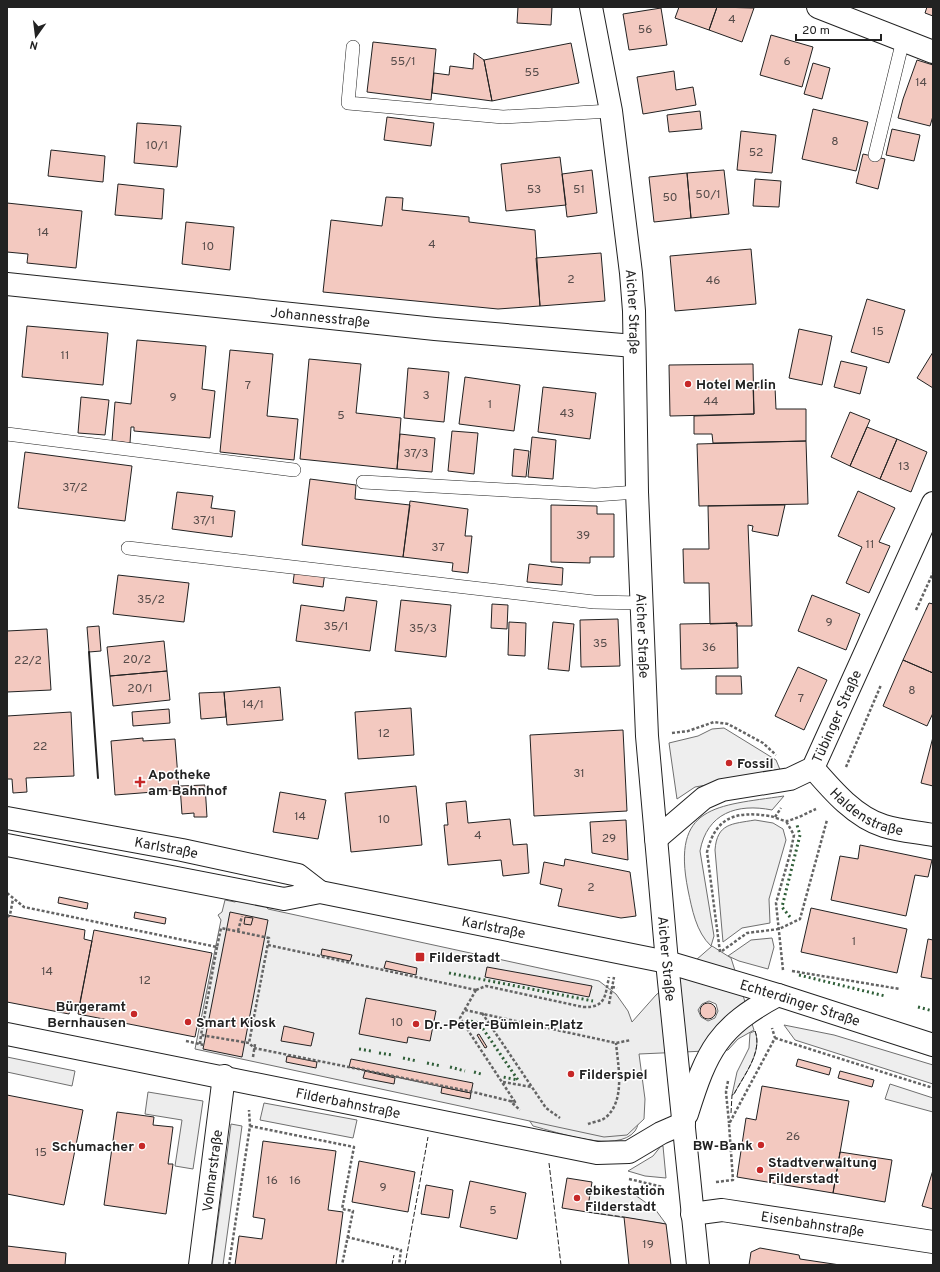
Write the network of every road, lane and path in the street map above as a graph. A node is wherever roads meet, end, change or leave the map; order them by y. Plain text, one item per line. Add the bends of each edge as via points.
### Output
1 (591, 7) edge
2 (818, 7) edge
3 (902, 40) junction
4 (353, 48) dead end
5 (933, 52) edge
6 (611, 111) junction
7 (875, 155) dead end
8 (7, 284) edge
9 (634, 346) junction
10 (7, 434) edge
11 (294, 470) dead end
12 (362, 482) dead end
13 (637, 492) junction
14 (933, 503) edge
15 (128, 548) dead end
16 (933, 573) edge
17 (641, 603) junction
18 (913, 615) dead end
19 (884, 679) dead end
20 (647, 736) junction
21 (813, 768) junction
22 (790, 779) junction
23 (835, 794) junction
24 (817, 808) dead end
25 (7, 818) edge
26 (828, 818) dead end
27 (786, 821) junction
28 (81, 831) junction
29 (933, 835) edge
30 (656, 839) junction
31 (7, 845) edge
32 (182, 850) junction
33 (66, 857) junction
34 (174, 878) junction
35 (320, 892) junction
36 (7, 893) edge
37 (14, 899) junction
38 (7, 917) edge
39 (779, 929) junction
40 (268, 945) junction
41 (217, 947) junction
42 (615, 962) junction
43 (668, 962) junction
44 (791, 970) dead end
45 (612, 987) junction
46 (617, 988) dead end
47 (900, 989) dead end
48 (476, 990) junction
49 (778, 994) junction
50 (609, 1004) dead end
51 (465, 1010) junction
52 (482, 1013) junction
53 (7, 1034) edge
54 (202, 1035) junction
55 (775, 1038) dead end
56 (631, 1040) dead end
57 (186, 1041) dead end
58 (249, 1043) junction
59 (616, 1043) junction
60 (200, 1044) junction
61 (204, 1045) dead end
62 (933, 1045) edge
63 (224, 1076) junction
64 (729, 1078) dead end
65 (248, 1081) junction
66 (503, 1082) junction
67 (532, 1087) junction
68 (933, 1088) edge
69 (564, 1121) dead end
70 (684, 1123) junction
71 (586, 1124) dead end
72 (729, 1124) dead end
73 (250, 1126) junction
74 (692, 1214) junction
75 (347, 1237) junction
76 (933, 1242) edge
77 (200, 1265) edge
78 (229, 1265) edge
79 (342, 1265) edge
80 (399, 1265) edge
81 (698, 1265) edge

1 - 6 main road, Aicher Straße
2 - 3 main road
3 - 5 main road
3 - 7 lane
4 - 6 lane via 348,102 503,117
6 - 9 main road, Aicher Straße via 631,273
8 - 9 main road, Johannesstraße via 451,331
9 - 13 main road, Aicher Straße
10 - 11 lane
12 - 13 lane via 595,495
13 - 17 main road, Aicher Straße
14 - 21 main road, Tübinger Straße
15 - 17 lane via 594,602
16 - 18 path
17 - 20 main road, Aicher Straße
19 - 23 path
20 - 22 path via 688,731 714,722 728,724 763,743 780,758
20 - 30 main road, Aicher Straße
21 - 22 main road, Tübinger Straße
21 - 23 main road, Haldenstraße
22 - 30 main road, Tübinger Straße via 722,790 704,798
23 - 29 main road, Haldenstraße via 861,814 884,826
24 - 27 path
25 - 28 main road, Karlstraße
26 - 39 path via 800,919
27 - 39 path via 794,835 776,903
27 - 39 path via 754,814 735,816 721,823 711,836 707,852 720,952 747,933
28 - 32 main road, Karlstraße
28 - 33 main road via 62,835 57,840 56,846
30 - 43 main road, Aicher Straße
31 - 33 main road, Karlstraße
32 - 34 main road via 187,867
32 - 35 main road, Karlstraße via 298,875
33 - 34 main road, Karlstraße
34 - 35 main road, Karlstraße via 284,899
35 - 42 main road, Karlstraße
36 - 37 path
37 - 38 path via 10,915
37 - 41 path via 24,907
39 - 49 path via 784,969
40 - 41 path via 269,938 221,928
40 - 48 path
40 - 58 path
41 - 54 path
42 - 43 main road, Karlstraße
42 - 45 path
42 - 48 path via 602,1003 595,1008 486,986
43 - 49 main road, Echterdinger Straße
43 - 70 main road, Aicher Straße
44 - 47 path
45 - 46 path
45 - 50 path
48 - 51 path
49 - 62 main road, Echterdinger Straße
49 - 70 main road via 732,1024 711,1050
51 - 52 path
51 - 66 path via 460,1018
52 - 59 path
52 - 67 path
53 - 63 main road, Filderbahnstraße
54 - 58 path
54 - 60 path
55 - 68 path
56 - 59 path
57 - 60 path
58 - 66 path via 254,1048 515,1102
59 - 71 path via 619,1085 617,1099 612,1112 604,1119
60 - 61 path
63 - 65 main road, Filderbahnstraße
63 - 77 main road, Volmarstraße
64 - 72 path via 726,1092
65 - 70 main road, Filderbahnstraße via 597,1153 629,1152
65 - 73 path
66 - 67 path
67 - 69 path via 546,1108
70 - 74 main road, Aicher Straße
73 - 75 path via 354,1147 342,1209 352,1211
73 - 78 path
74 - 76 main road, Eisenbahnstraße via 722,1210
74 - 81 main road, Aicher Straße
75 - 79 path
75 - 80 path via 401,1250

